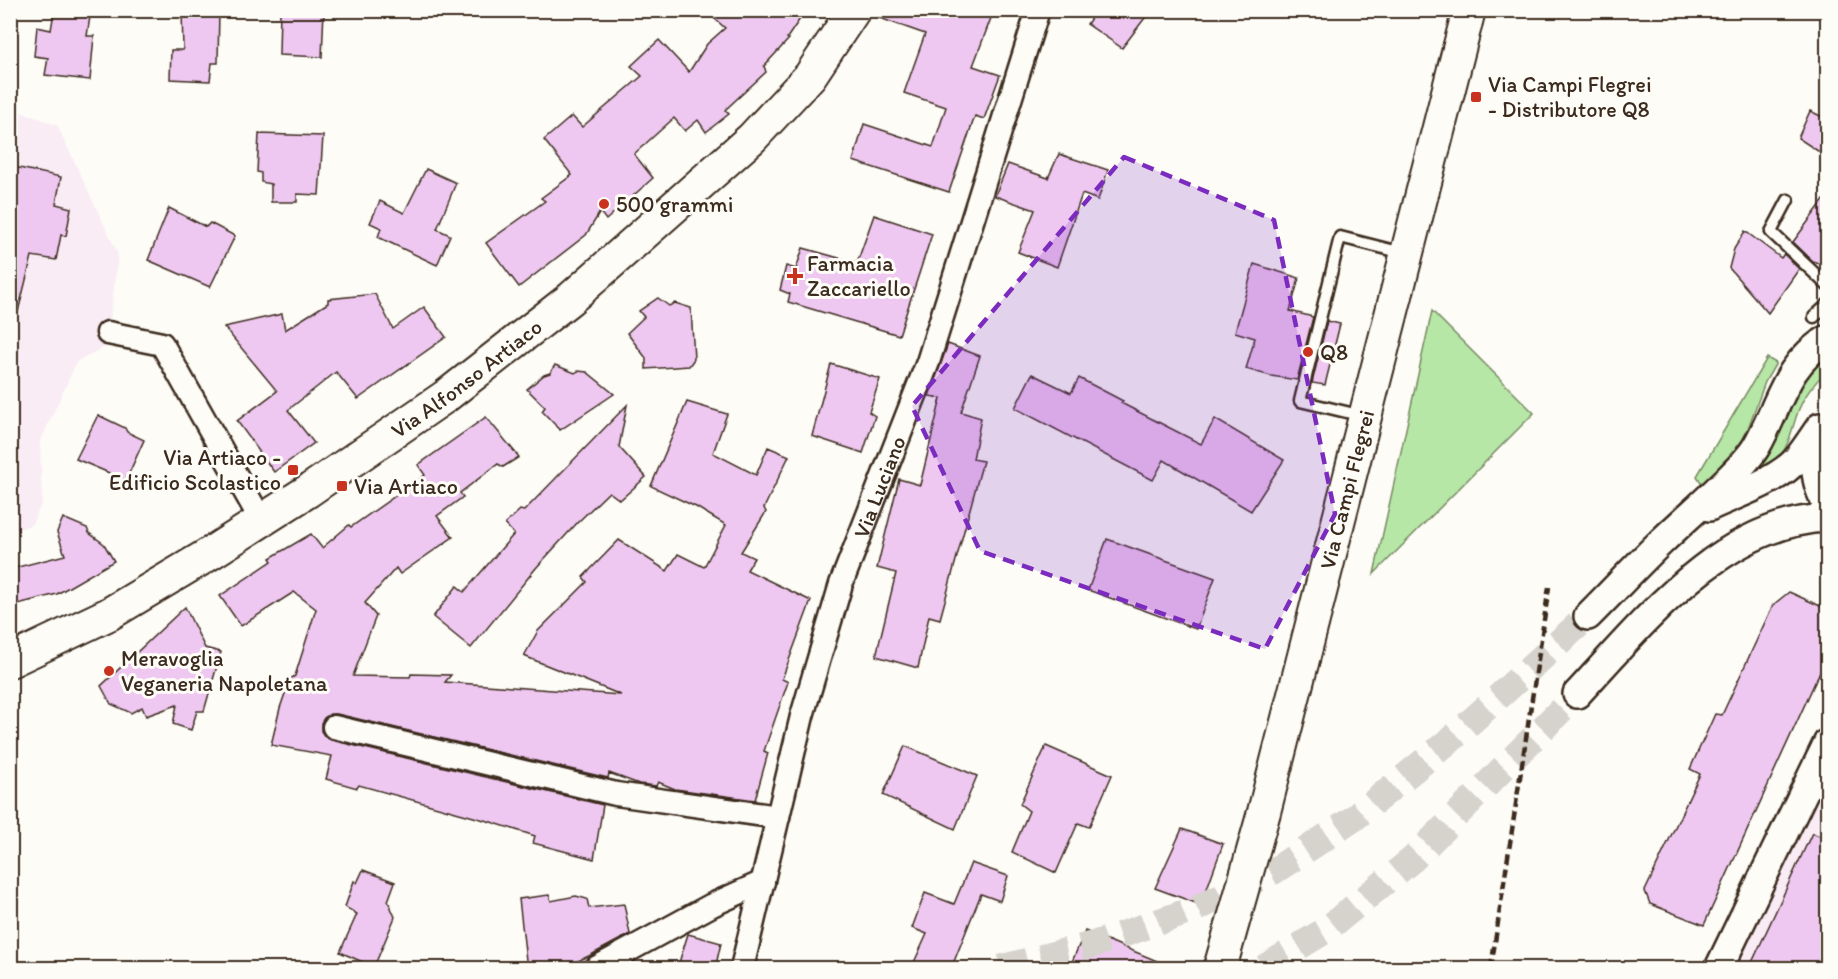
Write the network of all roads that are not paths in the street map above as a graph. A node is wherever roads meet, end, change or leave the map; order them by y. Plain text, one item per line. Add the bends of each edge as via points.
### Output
1 (854, 10) edge
2 (1038, 10) edge
3 (1469, 10) edge
4 (1788, 200) dead end
5 (1407, 254) junction
6 (1827, 286) edge
7 (1827, 304) edge
8 (1821, 328) edge
9 (108, 333) dead end
10 (1365, 416) junction
11 (1823, 419) edge
12 (1827, 506) edge
13 (1691, 515) junction
14 (1827, 518) edge
15 (261, 520) junction
16 (1588, 616) tunnel mouth
17 (10, 661) edge
18 (1577, 694) tunnel mouth
19 (334, 727) dead end
20 (1827, 742) edge
21 (778, 817) junction
22 (763, 882) junction
23 (596, 969) edge
24 (742, 969) edge
25 (1220, 969) edge
26 (1719, 969) edge

1 - 15 main road, Via Alfonso Artiaco via 810,76 752,138 570,299 446,396
2 - 21 street, Via Luciano via 928,362 841,584 802,716
3 - 5 main road, Via Campi Flegrei
4 - 6 lane via 1771,232
5 - 10 main road, Via Campi Flegrei
5 - 10 lane via 1340,237 1300,401
7 - 8 lane
8 - 13 street via 1779,394 1754,450
9 - 15 street via 162,344
10 - 25 main road, Via Campi Flegrei
11 - 12 street via 1815,451 1816,475
11 - 13 street via 1797,459 1784,470
13 - 16 street
14 - 18 street via 1772,528 1705,567 1675,591
15 - 17 main road, Via Alfonso Artiaco via 109,614
19 - 21 street via 616,794
20 - 26 street
21 - 22 street, Via Luciano
22 - 23 street via 712,905
22 - 24 street, Via Luciano

